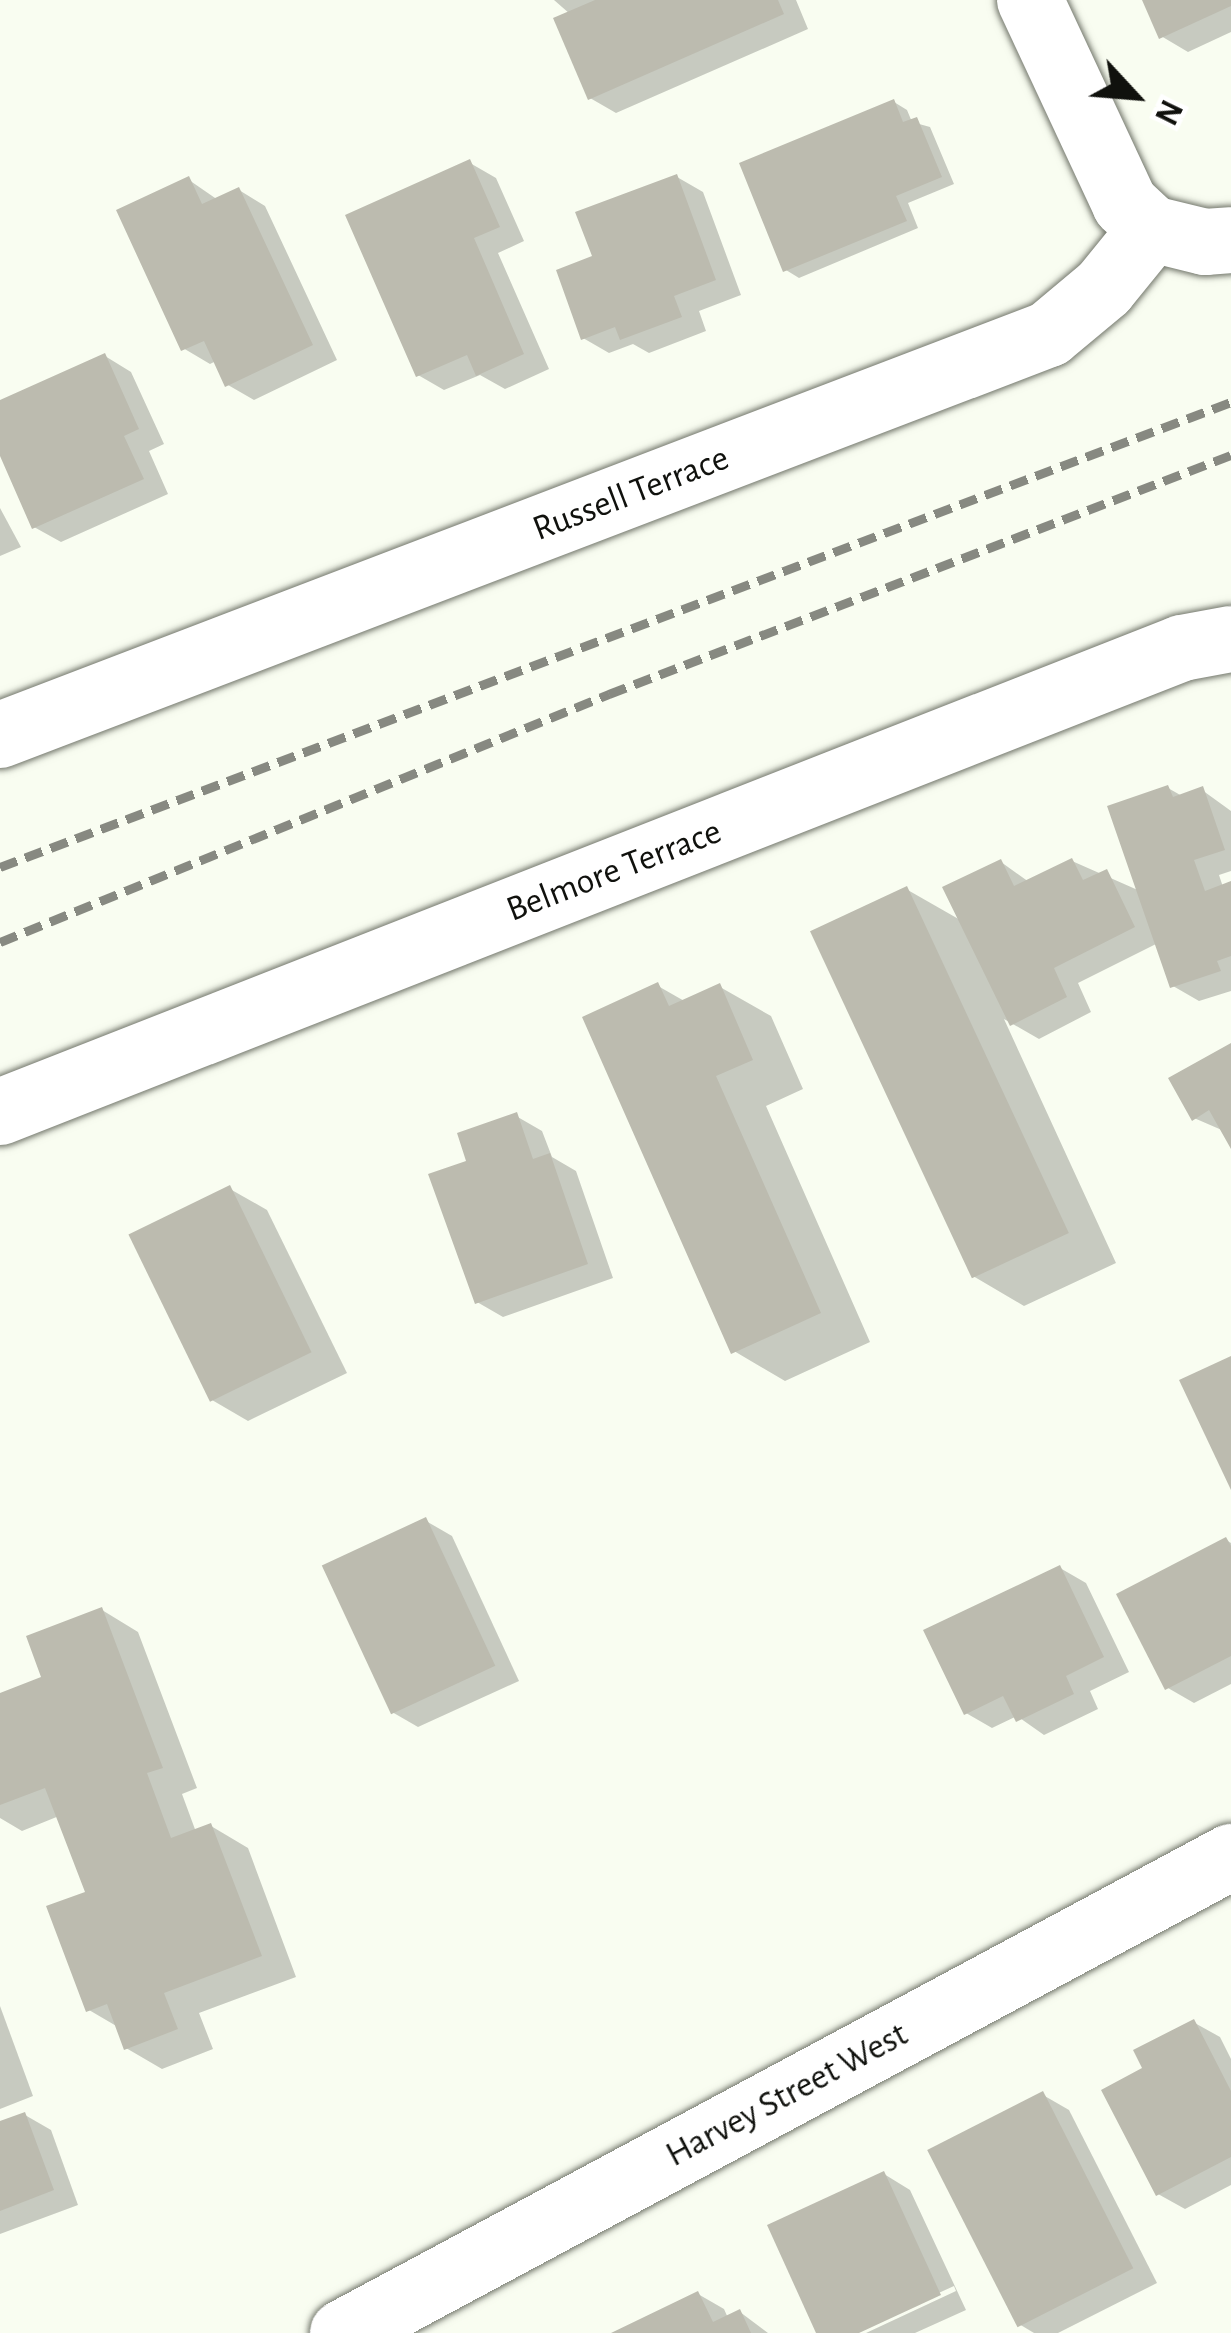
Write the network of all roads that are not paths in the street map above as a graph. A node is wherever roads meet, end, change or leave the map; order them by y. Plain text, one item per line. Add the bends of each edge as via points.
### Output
1 (1030, 0) edge
2 (1152, 229) junction
3 (1231, 241) edge
4 (1231, 639) edge
5 (0, 735) edge
6 (0, 1112) edge
7 (1231, 1857) edge
8 (343, 2333) edge

1 - 2 street via 1125,203
2 - 3 street
2 - 5 street, Russell Terrace via 1104,288 1049,334
4 - 6 street, Belmore Terrace via 1182,648
7 - 8 street, Harvey Street West

